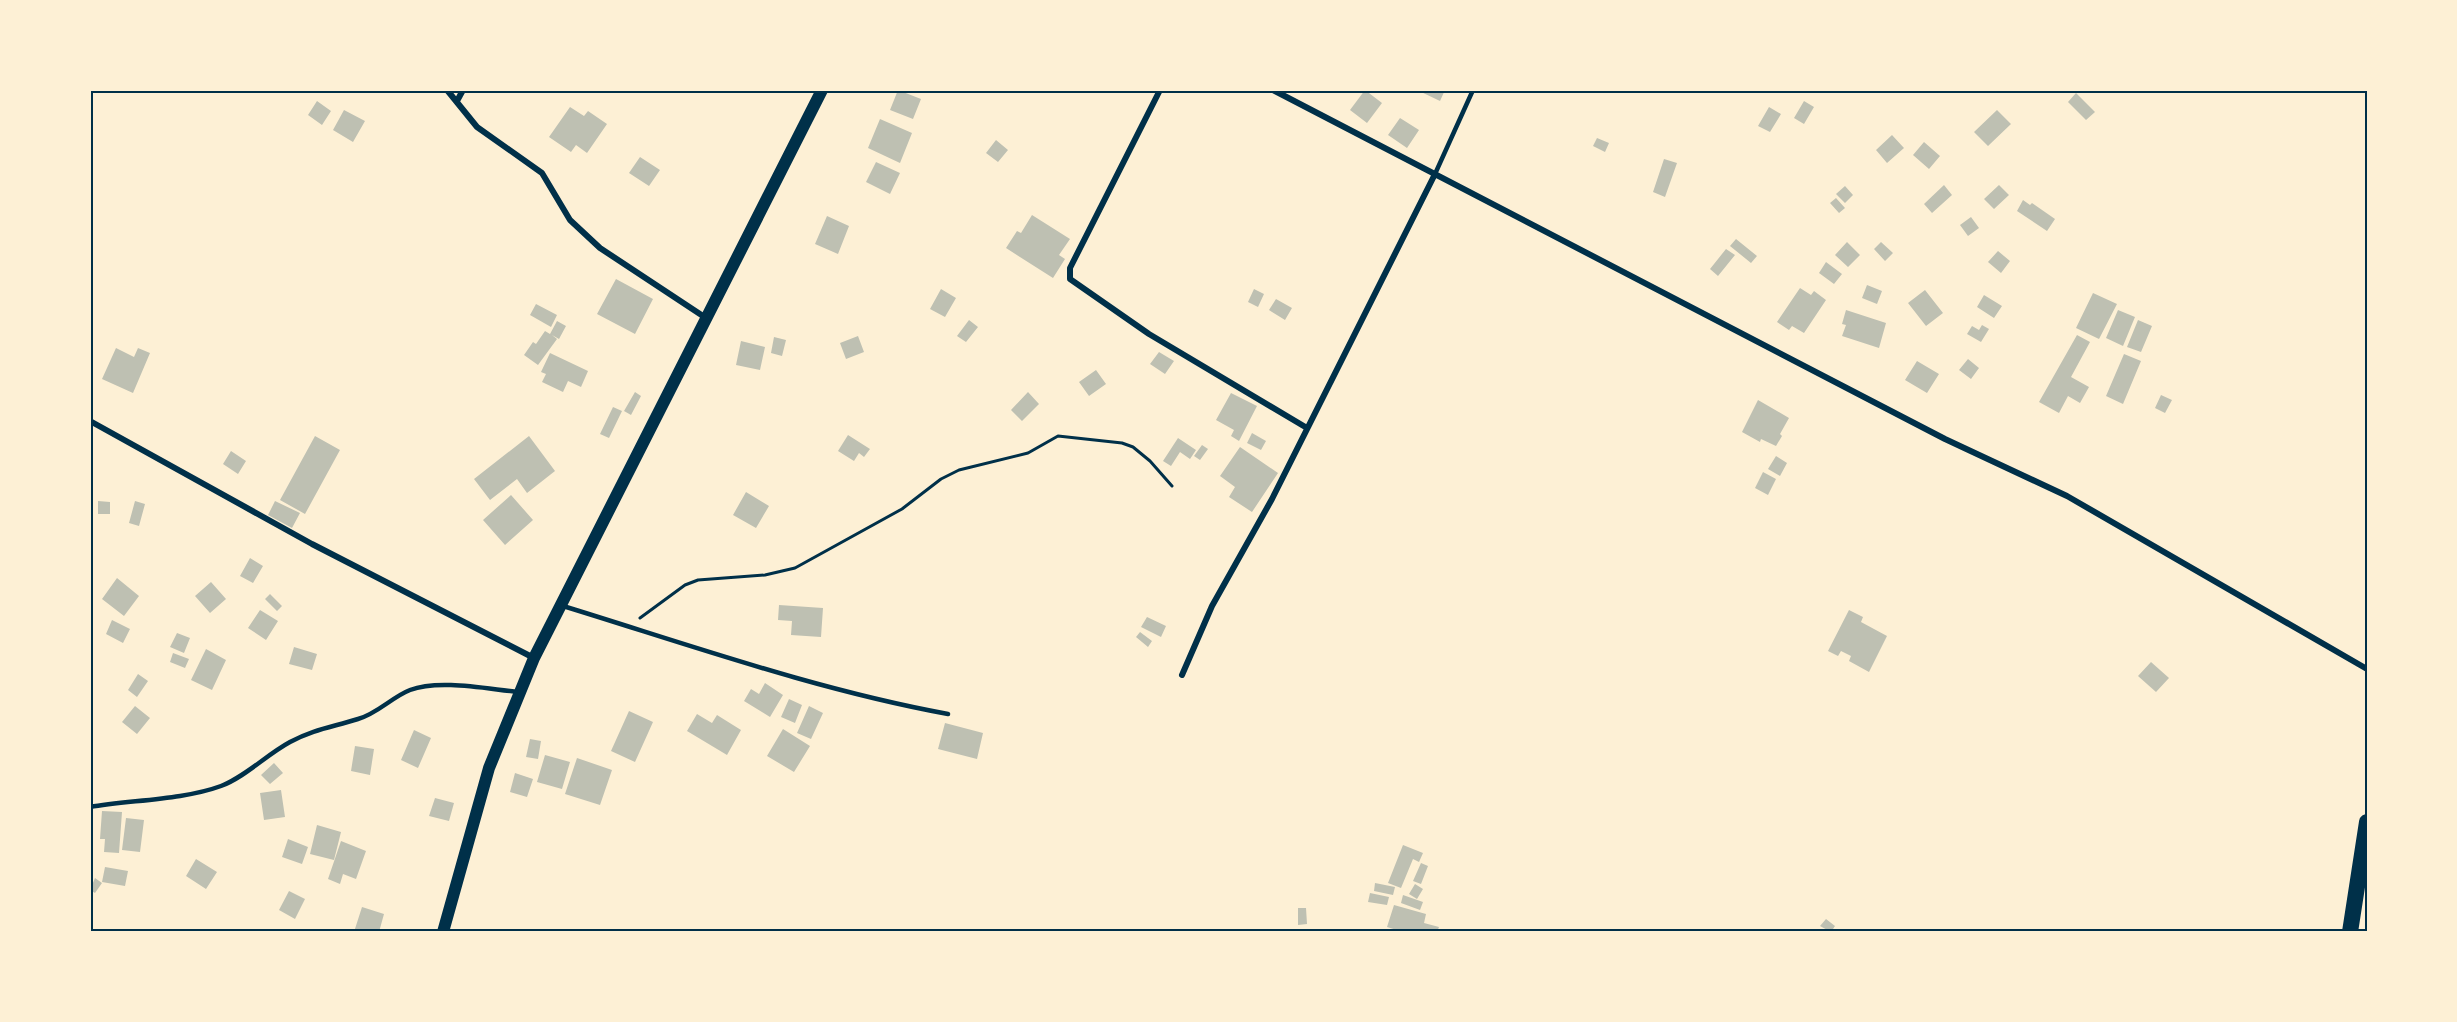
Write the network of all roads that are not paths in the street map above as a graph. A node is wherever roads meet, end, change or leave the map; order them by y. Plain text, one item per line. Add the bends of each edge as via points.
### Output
1 (447, 90) edge
2 (463, 90) edge
3 (822, 90) edge
4 (1160, 90) edge
5 (1273, 90) edge
6 (1473, 90) edge
7 (457, 101) junction
8 (1435, 174) junction
9 (706, 318) junction
10 (90, 421) edge
11 (1307, 428) junction
12 (560, 605) junction
13 (534, 658) junction
14 (2367, 669) edge
15 (1182, 675) dead end
16 (520, 692) junction
17 (948, 714) dead end
18 (90, 807) edge
19 (2367, 822) edge
20 (443, 932) edge
21 (2350, 932) edge

1 - 7 street
2 - 7 street
3 - 9 main road
4 - 11 street via 1070,268 1070,279 1149,334
5 - 8 street
6 - 8 lane
7 - 9 street via 477,127 542,173 570,220 600,248
8 - 11 street
8 - 14 street via 1945,440 2067,496
9 - 12 main road
10 - 13 street via 312,544
11 - 15 street via 1272,500 1212,606
12 - 13 main road
12 - 17 lane via 884,703
13 - 16 main road
16 - 18 lane via 440,685 412,689 360,719 321,728 291,742 240,777 219,786
16 - 20 main road via 489,768
19 - 21 highway

